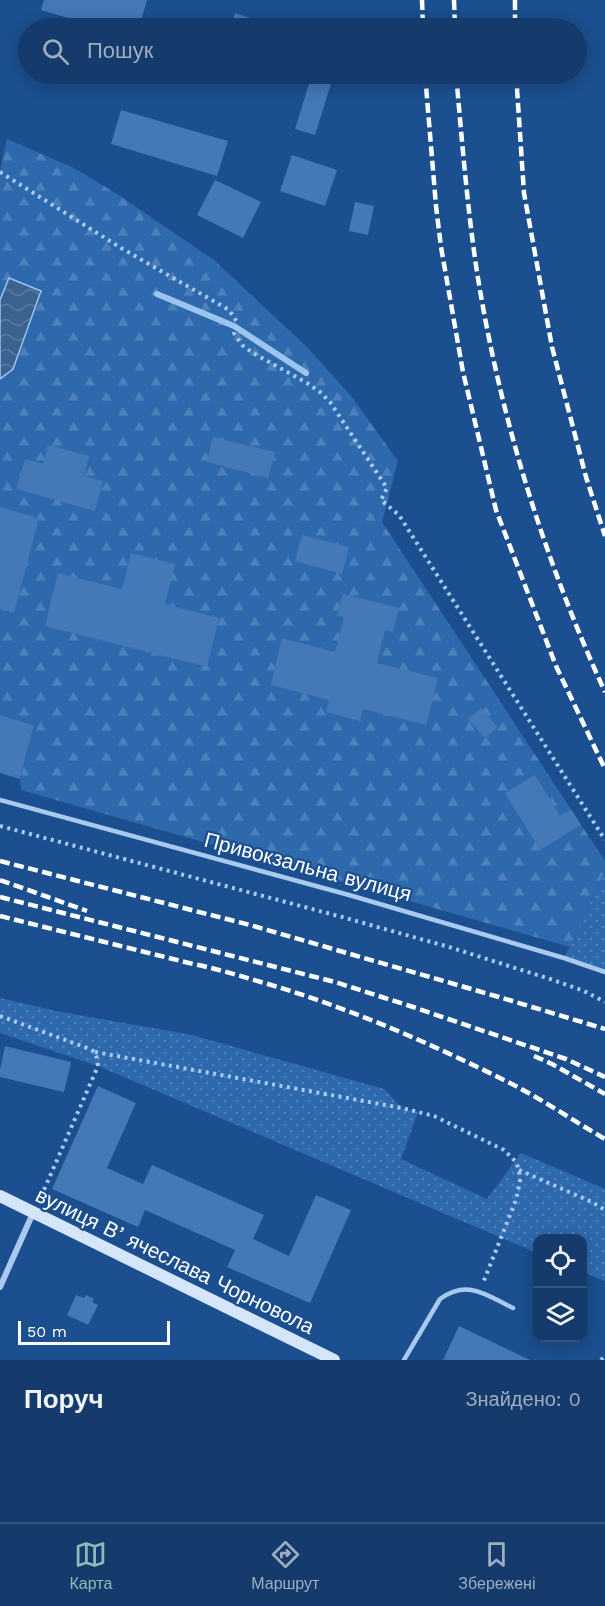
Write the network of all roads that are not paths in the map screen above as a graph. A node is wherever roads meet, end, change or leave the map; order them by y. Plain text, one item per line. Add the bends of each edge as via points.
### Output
1 (0, 800) edge
2 (605, 972) edge
3 (0, 1196) edge
4 (33, 1213) junction
5 (0, 1287) edge
6 (513, 1308) dead end
7 (334, 1360) edge
8 (404, 1360) edge

1 - 2 lane, Привокзальна вулиця via 349,895
3 - 4 street, вулиця Вʼячеслава Чорновола
4 - 5 street
4 - 7 street, вулиця Вʼячеслава Чорновола
6 - 8 lane via 472,1289 448,1293 440,1299

